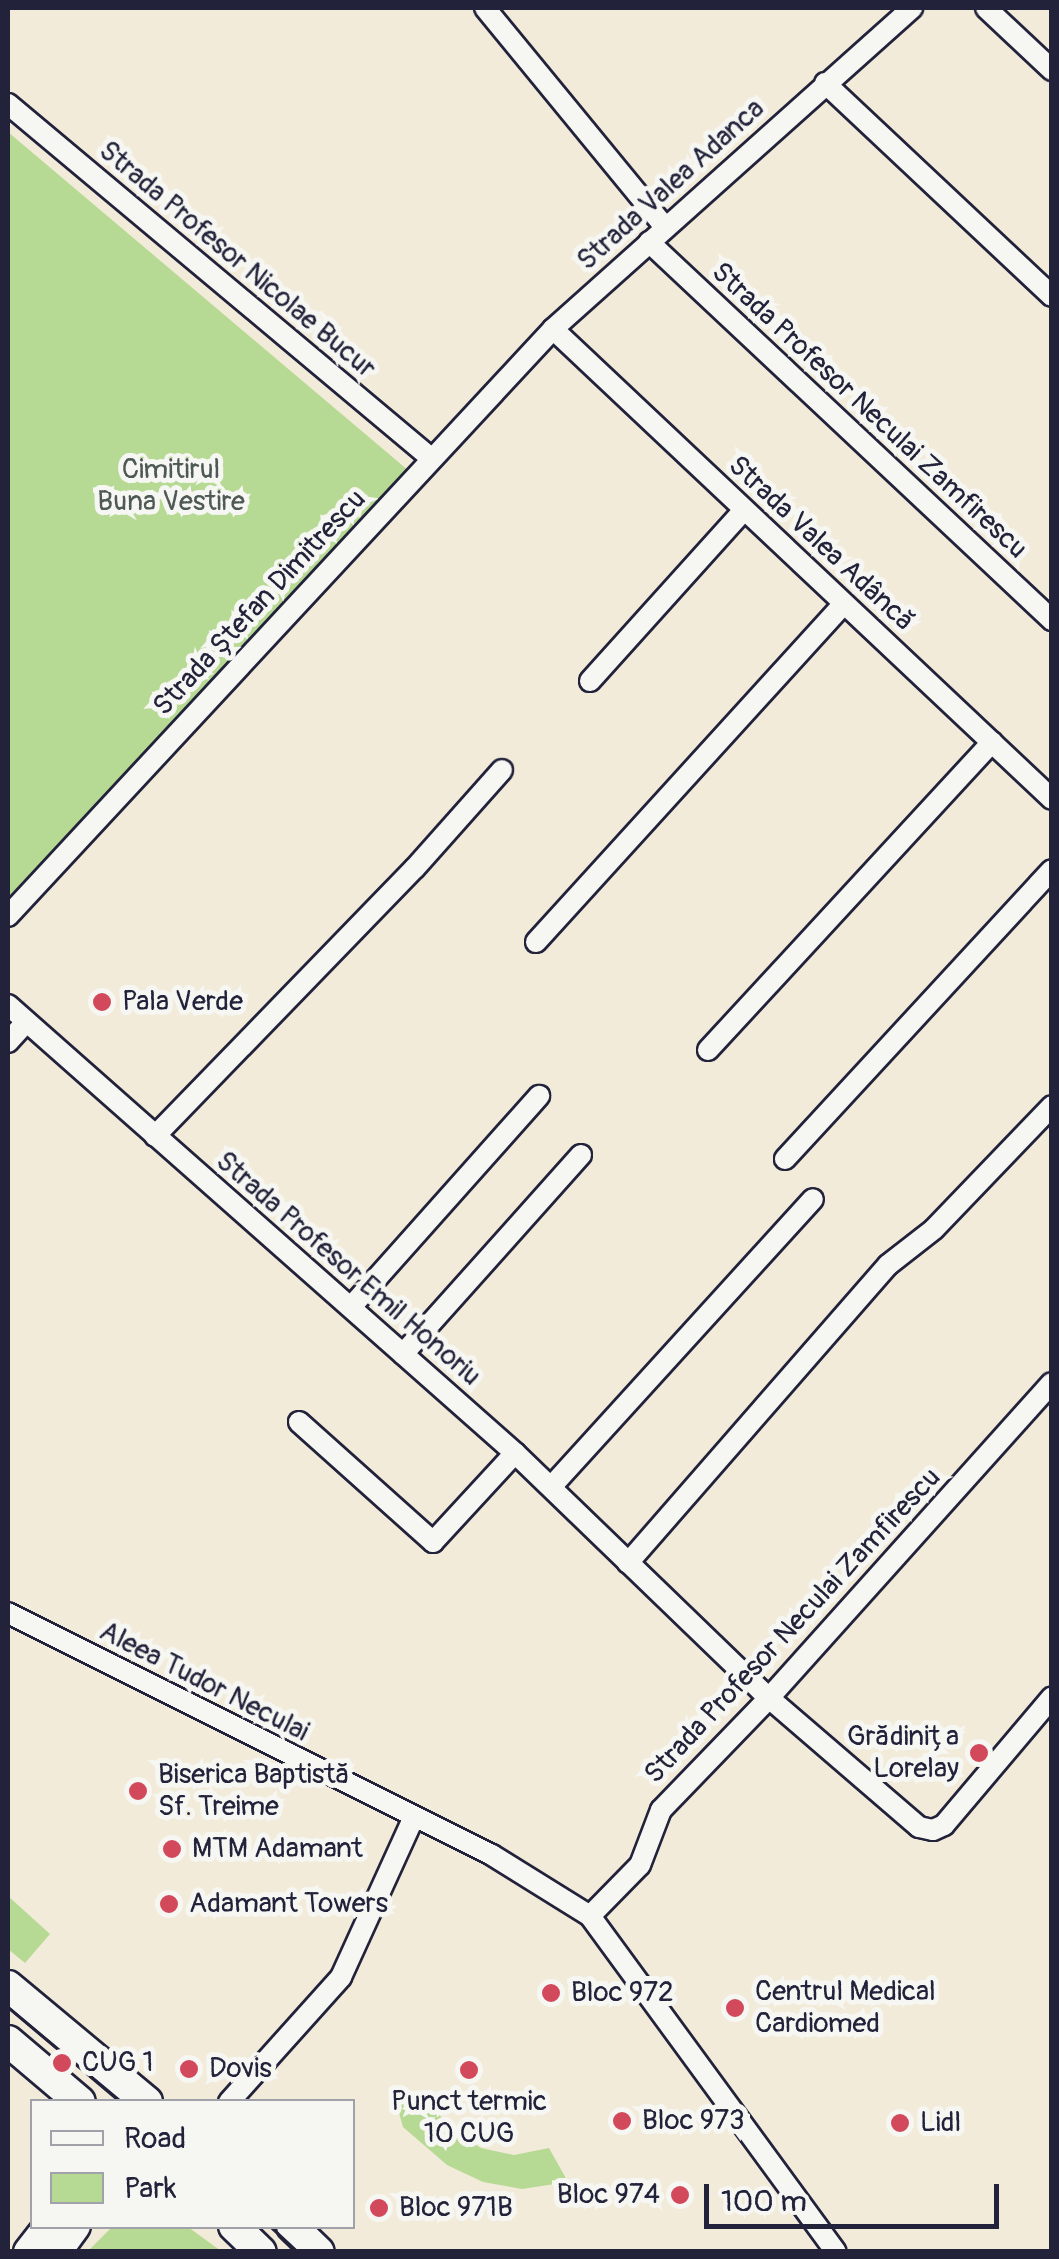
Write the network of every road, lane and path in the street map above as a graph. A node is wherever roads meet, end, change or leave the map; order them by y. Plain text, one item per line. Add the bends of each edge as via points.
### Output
1 (485, 8) edge
2 (912, 8) edge
3 (986, 8) edge
4 (1052, 70) edge
5 (825, 83) junction
6 (8, 104) edge
7 (664, 226) junction
8 (649, 242) junction
9 (1052, 296) edge
10 (553, 329) junction
11 (431, 458) junction
12 (744, 510) junction
13 (844, 604) junction
14 (1052, 620) edge
15 (590, 681) dead end
16 (992, 742) junction
17 (502, 770) dead end
18 (1052, 799) edge
19 (1052, 870) edge
20 (8, 916) edge
21 (536, 942) dead end
22 (8, 1005) edge
23 (26, 1022) junction
24 (8, 1042) edge
25 (708, 1050) dead end
26 (539, 1096) dead end
27 (1052, 1106) edge
28 (155, 1136) junction
29 (581, 1155) dead end
30 (785, 1159) dead end
31 (812, 1199) dead end
32 (350, 1307) junction
33 (403, 1354) junction
34 (1052, 1383) edge
35 (299, 1422) dead end
36 (515, 1453) junction
37 (552, 1487) junction
38 (628, 1563) junction
39 (8, 1612) edge
40 (770, 1698) junction
41 (1052, 1698) edge
42 (414, 1817) junction
43 (590, 1916) junction
44 (8, 1986) edge
45 (8, 2041) edge
46 (76, 2099) edge
47 (143, 2099) edge
48 (232, 2099) edge
49 (46, 2229) edge
50 (73, 2229) edge
51 (237, 2229) edge
52 (295, 2229) edge
53 (29, 2252) edge
54 (56, 2252) edge
55 (262, 2252) edge
56 (319, 2252) edge
57 (836, 2252) edge

1 - 7 street
2 - 5 street, Strada Valea Adanca
3 - 4 street
5 - 7 street, Strada Valea Adanca
5 - 9 street
6 - 11 street, Strada Profesor Nicolae Bucur
7 - 8 street, Strada Valea Adanca
8 - 10 street, Strada Valea Adanca
8 - 14 street, Strada Profesor Neculai Zamfirescu
10 - 11 street, Strada Ștefan Dimitrescu
10 - 12 street, Strada Valea Adâncă
11 - 20 street, Strada Ștefan Dimitrescu
12 - 13 street, Strada Valea Adâncă
12 - 15 street
13 - 16 street, Strada Valea Adâncă
13 - 21 street
16 - 18 street, Strada Valea Adâncă
16 - 25 street
17 - 28 street via 416,868
19 - 30 street
22 - 23 street
23 - 24 street
23 - 28 street, Strada Profesor Emil Honoriu
26 - 32 street
27 - 38 street via 934,1229 888,1264
28 - 32 street, Strada Profesor Emil Honoriu
29 - 33 street
31 - 37 street
32 - 33 street, Strada Profesor Emil Honoriu
33 - 36 street, Strada Profesor Emil Honoriu
34 - 40 street, Strada Profesor Neculai Zamfirescu
35 - 36 street via 433,1542
36 - 37 street, Strada Profesor Emil Honoriu
37 - 38 street, Strada Profesor Emil Honoriu
38 - 40 street, Strada Profesor Emil Honoriu
39 - 42 street, Aleea Tudor Neculai
40 - 41 street, Strada Profesor Emil Honoriu via 924,1830 944,1825
40 - 43 street, Strada Profesor Neculai Zamfirescu via 661,1810 640,1864
42 - 43 street, Aleea Tudor Neculai
42 - 48 street via 341,1976
43 - 57 street, Aleea Tudor Neculai
44 - 47 main road
45 - 46 main road
49 - 53 main road
50 - 54 main road
51 - 55 main road
52 - 56 main road

